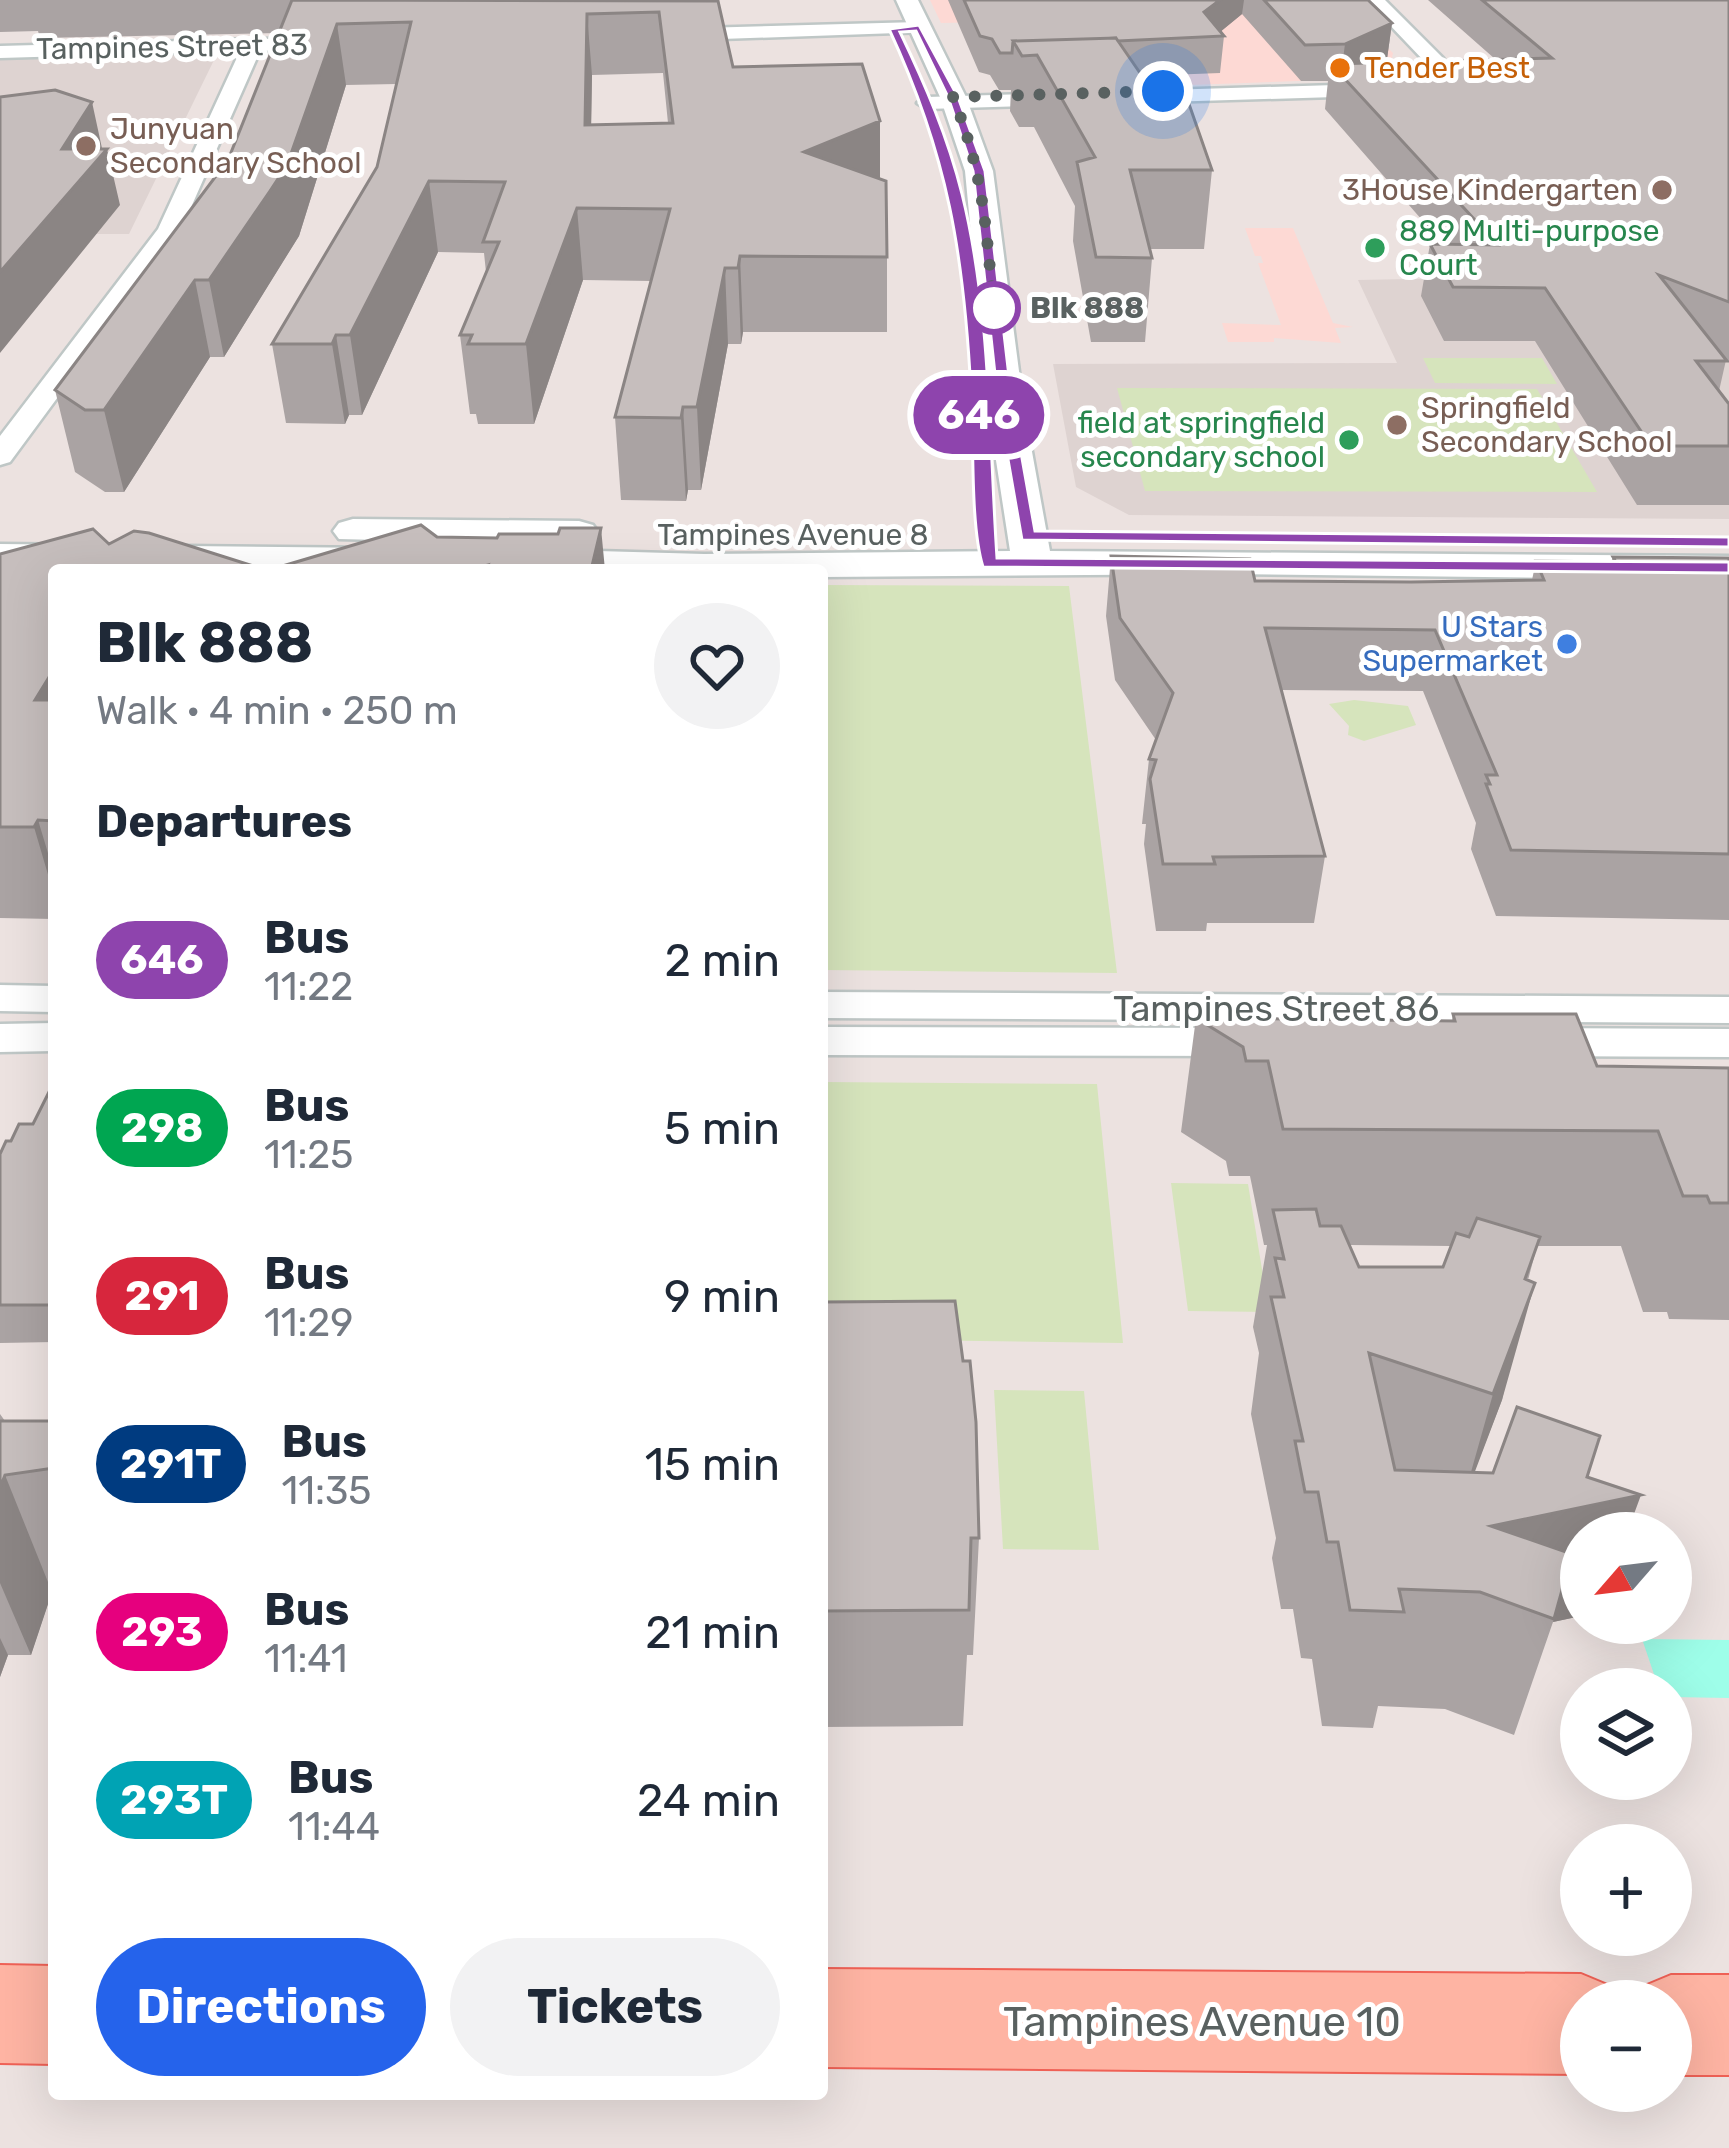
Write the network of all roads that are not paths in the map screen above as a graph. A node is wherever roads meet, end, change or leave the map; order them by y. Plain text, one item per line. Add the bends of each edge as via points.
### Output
1 (884, 0) edge
2 (908, 0) edge
3 (1359, 0) edge
4 (1375, 0) edge
5 (907, 29) junction
6 (647, 35) edge
7 (358, 43) edge
8 (252, 46) junction
9 (0, 52) edge
10 (940, 100) junction
11 (0, 456) edge
12 (983, 492) dead end
13 (0, 530) edge
14 (1729, 542) edge
15 (1030, 549) junction
16 (988, 550) junction
17 (0, 556) edge
18 (100, 557) junction
19 (63, 564) edge
20 (570, 564) edge
21 (740, 564) edge
22 (48, 567) edge
23 (1729, 568) edge
24 (0, 576) edge
25 (0, 998) edge
26 (48, 999) edge
27 (828, 1005) edge
28 (1729, 1010) edge
29 (48, 1037) edge
30 (0, 1038) edge
31 (828, 1041) edge
32 (1729, 1043) edge
33 (0, 2014) edge
34 (48, 2015) edge
35 (828, 2018) edge
36 (1560, 2024) edge
37 (1692, 2025) edge
38 (1729, 2025) edge

1 - 5 street
2 - 5 street
3 - 10 street via 1415,54 1418,70 1361,86
4 - 10 street via 1436,62 1425,78 1368,91
5 - 6 street
5 - 10 street
7 - 8 street, Tampines Street 83
8 - 9 street, Tampines Street 83
8 - 11 street via 169,230
10 - 12 street via 972,283
10 - 15 street via 979,171
13 - 16 street, Tampines Avenue 8
14 - 15 street, Tampines Avenue 8
15 - 16 street, Tampines Avenue 8
15 - 23 street, Tampines Avenue 8
16 - 21 street, Tampines Avenue 8
17 - 18 street, Tampines Avenue 8
18 - 19 street
18 - 20 street, Tampines Avenue 8
22 - 24 street
25 - 26 street
27 - 28 street, Tampines Street 86
29 - 30 street
31 - 32 street, Tampines Street 86
33 - 34 main road
35 - 36 main road, Tampines Avenue 10
37 - 38 main road

